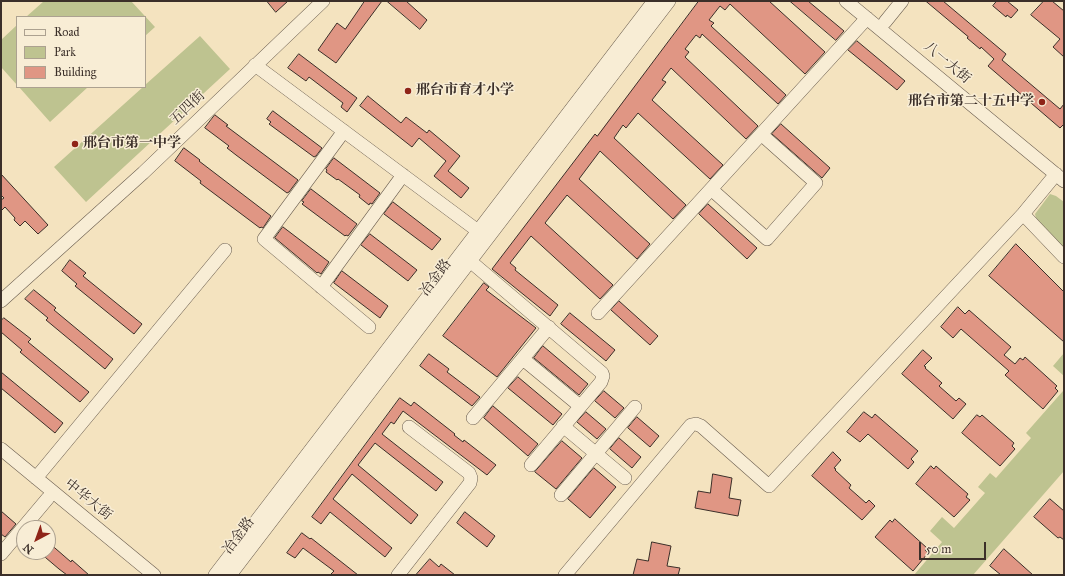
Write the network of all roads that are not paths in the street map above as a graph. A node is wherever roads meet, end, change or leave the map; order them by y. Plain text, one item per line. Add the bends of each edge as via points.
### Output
1 (323, 1) edge
2 (654, 1) edge
3 (668, 1) edge
4 (846, 1) edge
5 (859, 1) edge
6 (902, 1) edge
7 (866, 18) junction
8 (885, 22) junction
9 (256, 65) junction
10 (344, 131) junction
11 (761, 134) junction
12 (403, 175) junction
13 (1061, 175) edge
14 (711, 189) junction
15 (1023, 214) junction
16 (478, 231) junction
17 (225, 250) dead end
18 (1064, 258) edge
19 (470, 261) junction
20 (321, 287) junction
21 (1, 301) edge
22 (598, 313) dead end
23 (549, 327) junction
24 (369, 328) dead end
25 (523, 359) junction
26 (580, 406) junction
27 (635, 407) dead end
28 (473, 418) dead end
29 (564, 426) junction
30 (409, 427) dead end
31 (1, 449) edge
32 (596, 454) junction
33 (1, 460) edge
34 (531, 464) dead end
35 (36, 478) junction
36 (625, 478) dead end
37 (561, 495) dead end
38 (48, 498) junction
39 (1, 554) edge
40 (141, 575) edge
41 (154, 575) edge
42 (215, 575) edge
43 (230, 575) edge
44 (398, 575) edge
45 (565, 575) edge

1 - 9 street, 五四街
2 - 16 street, 冶金路
3 - 19 street, 冶金路
4 - 7 street, 八一大街
5 - 8 street, 八一大街
6 - 8 street
7 - 11 street
7 - 13 street, 八一大街
8 - 13 street, 八一大街
9 - 10 street
9 - 21 street, 五四街 via 143,173
10 - 12 street
10 - 20 street via 264,239
11 - 14 street
11 - 14 street via 816,183 767,239
12 - 16 street
12 - 20 street
13 - 15 street
14 - 22 street
15 - 18 street
15 - 45 street via 768,486 701,426 691,426
16 - 42 street, 冶金路
17 - 35 street
19 - 23 street
19 - 43 street, 冶金路
20 - 24 street
23 - 25 street
23 - 26 street via 602,372 601,382
25 - 26 street
25 - 28 street
26 - 29 street
27 - 32 street
29 - 32 street
29 - 34 street
30 - 44 street via 469,473 471,478 470,483
31 - 35 street, 中华大街
32 - 36 street
32 - 37 street
33 - 38 street, 中华大街
35 - 41 street, 中华大街
38 - 39 street
38 - 40 street, 中华大街

